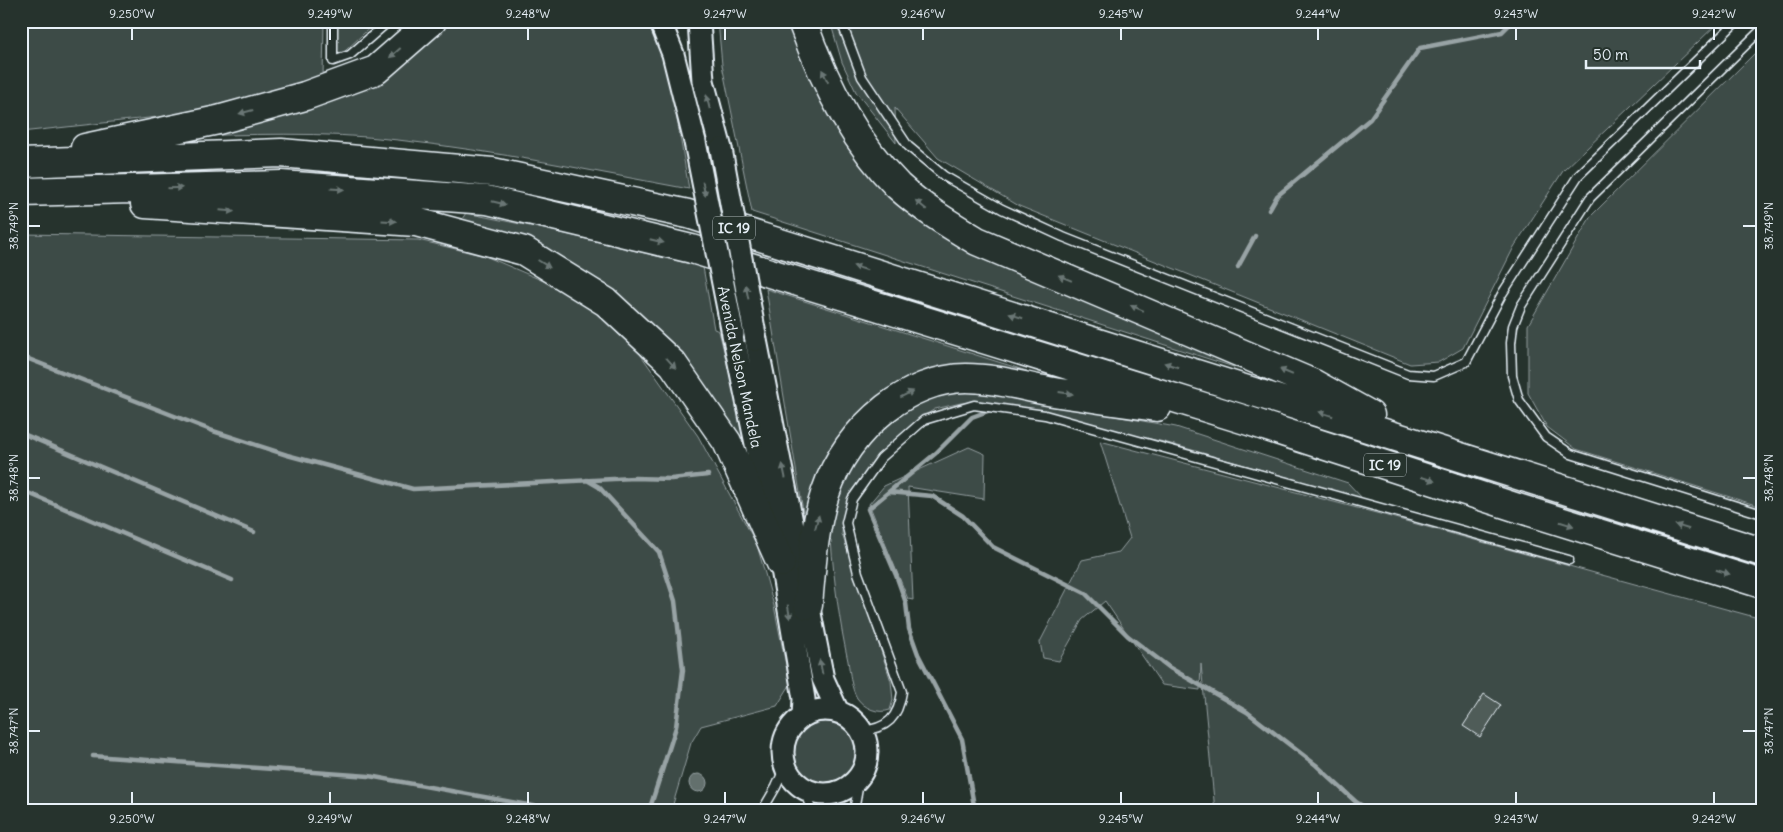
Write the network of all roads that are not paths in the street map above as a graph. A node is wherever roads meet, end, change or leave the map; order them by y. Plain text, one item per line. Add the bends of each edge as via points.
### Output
1 (333, 21) edge
2 (389, 21) edge
3 (432, 21) edge
4 (660, 21) edge
5 (699, 21) edge
6 (802, 21) edge
7 (841, 21) edge
8 (1736, 21) edge
9 (1762, 30) edge
10 (21, 162) edge
11 (21, 192) edge
12 (1248, 421) junction
13 (1422, 444) junction
14 (1762, 514) edge
15 (1762, 552) edge
16 (1569, 560) dead end
17 (781, 564) junction
18 (1762, 584) edge
19 (808, 605) junction
20 (838, 712) junction
21 (803, 715) junction
22 (862, 731) junction
23 (785, 767) junction
24 (860, 776) junction
25 (803, 789) junction
26 (762, 811) edge
27 (812, 811) edge
28 (854, 811) edge

1 - 2 lane via 333,61 350,54
3 -> 10 highway via 376,70 305,96 218,120
4 -> 17 main road, Avenida Nelson Mandela, bridge via 673,54 695,142
19 -> 5 main road, Avenida Nelson Mandela, bridge via 720,149 703,81
13 -> 6 highway via 1314,384 977,241 934,215 898,186 866,148 845,116
7 - 8 lane via 862,77 908,146 944,176 1002,209 1063,236 1408,374 1434,376 1466,362 1502,294 1578,176
9 - 14 lane via 1590,198 1521,306 1513,326 1511,343 1512,376 1519,400 1546,437 1570,454
13 -> 10 highway, IC 19 via 688,214 492,172 281,153
11 -> 12 highway, IC 19 via 281,185 487,200 692,249
11 -> 17 highway via 238,212 416,222 524,251 606,302 673,364 727,442
12 -> 18 highway, IC 19
19 -> 12 highway via 814,532 827,484 838,462 864,427 900,397 920,388 965,378 996,380 1048,391
15 -> 13 highway, IC 19
16 - 22 lane via 1045,415 974,405 924,420 881,458 852,499 846,523 858,573 902,692 900,707 891,720 880,728
17 -> 21 main road, Avenida Nelson Mandela via 804,699
20 -> 19 main road, Avenida Nelson Mandela via 823,679
20 - 21 main road via 815,711
20 - 22 main road via 848,716
21 - 23 main road via 788,731 782,752
22 - 24 main road via 868,746 867,762
23 - 25 main road
23 - 26 lane
24 - 25 main road via 851,787 834,794 817,794
24 - 28 lane
25 - 27 lane

